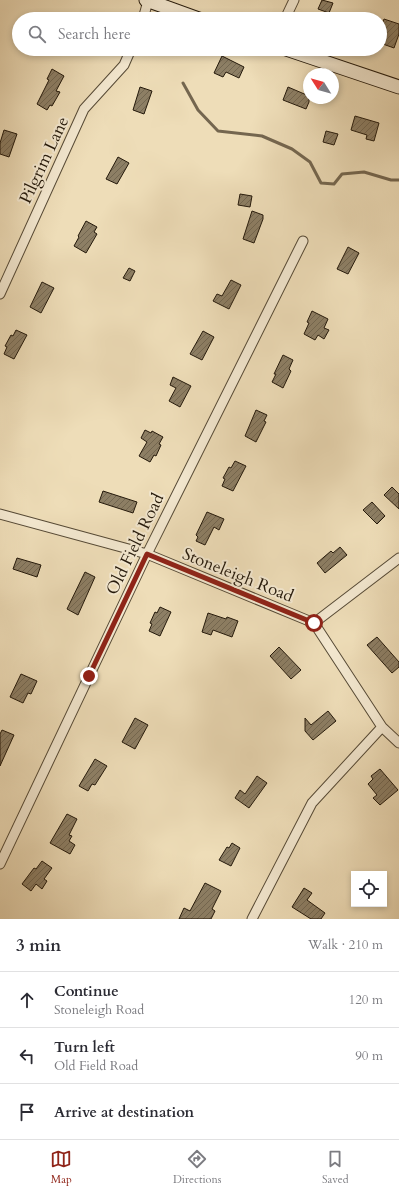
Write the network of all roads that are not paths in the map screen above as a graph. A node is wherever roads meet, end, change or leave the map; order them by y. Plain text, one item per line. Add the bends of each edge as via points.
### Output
1 (294, 0) edge
2 (147, 1) edge
3 (145, 12) edge
4 (179, 12) edge
5 (288, 12) edge
6 (128, 56) edge
7 (307, 56) edge
8 (399, 87) edge
9 (303, 241) dead end
10 (0, 294) edge
11 (0, 514) edge
12 (147, 554) junction
13 (399, 558) edge
14 (314, 623) junction
15 (382, 727) junction
16 (399, 743) edge
17 (0, 864) edge
18 (252, 919) edge

1 - 5 street
2 - 3 street
2 - 4 street
6 - 10 street, Pilgrim Lane via 124,65 84,109
7 - 8 street
9 - 12 street, Old Field Road
11 - 12 street, Stoneleigh Road
12 - 14 street, Stoneleigh Road
12 - 17 street, Old Field Road
13 - 14 street
14 - 15 street
15 - 16 street
15 - 18 street via 312,803

